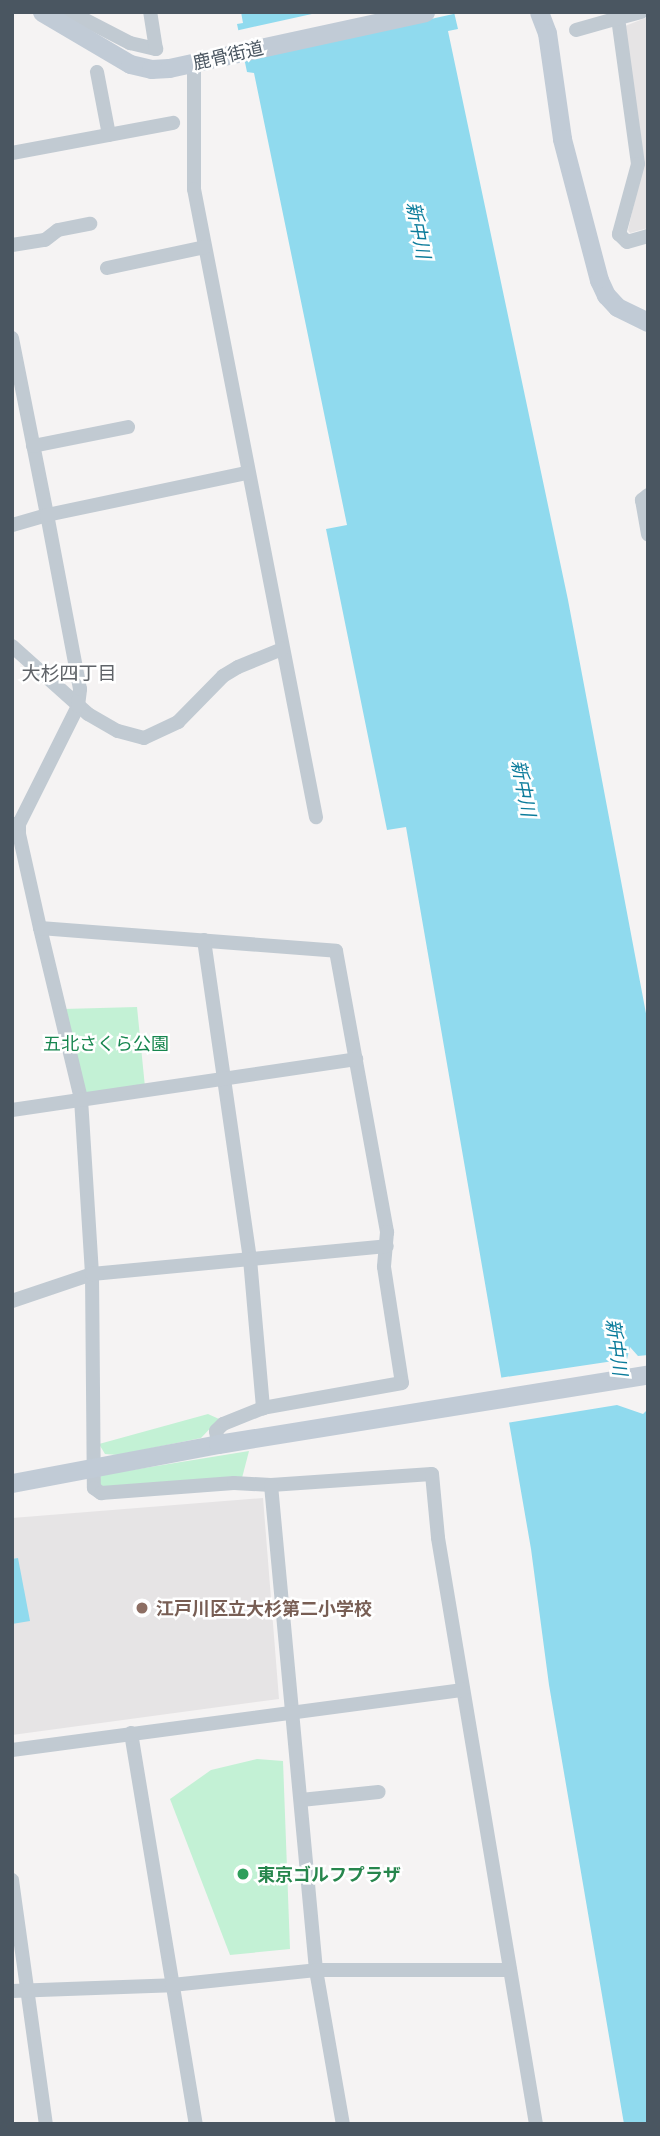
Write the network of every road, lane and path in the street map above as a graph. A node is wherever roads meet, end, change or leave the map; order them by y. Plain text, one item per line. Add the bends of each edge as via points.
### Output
1 (42, 12) edge
2 (70, 12) edge
3 (150, 12) edge
4 (425, 12) edge
5 (540, 12) edge
6 (629, 15) edge
7 (576, 30) dead end
8 (202, 60) junction
9 (97, 72) dead end
10 (173, 123) dead end
11 (109, 135) junction
12 (12, 153) edge
13 (90, 224) dead end
14 (648, 236) edge
15 (12, 245) edge
16 (205, 247) junction
17 (107, 268) dead end
18 (648, 322) edge
19 (12, 338) edge
20 (128, 427) dead end
21 (33, 446) junction
22 (246, 473) junction
23 (648, 495) edge
24 (47, 515) junction
25 (12, 525) edge
26 (648, 534) edge
27 (12, 646) edge
28 (282, 649) junction
29 (78, 706) junction
30 (316, 817) dead end
31 (16, 824) edge
32 (40, 928) junction
33 (204, 940) junction
34 (356, 1059) junction
35 (223, 1079) junction
36 (81, 1099) junction
37 (12, 1110) edge
38 (387, 1246) junction
39 (250, 1259) junction
40 (92, 1274) junction
41 (12, 1301) edge
42 (648, 1374) edge
43 (263, 1408) junction
44 (218, 1444) junction
45 (92, 1470) junction
46 (12, 1483) edge
47 (271, 1485) junction
48 (463, 1690) junction
49 (293, 1714) junction
50 (131, 1733) junction
51 (12, 1750) edge
52 (379, 1792) dead end
53 (301, 1800) junction
54 (12, 1880) edge
55 (316, 1970) junction
56 (510, 1970) junction
57 (172, 1985) junction
58 (28, 1990) junction
59 (12, 1991) edge
60 (46, 2124) edge
61 (195, 2124) edge
62 (343, 2124) edge
63 (536, 2124) edge

1 - 8 street, 鹿骨街道 via 142,67 169,68
2 - 3 street via 130,43 156,49
4 - 8 street, 鹿骨街道
5 - 18 street via 562,139 599,280 617,307
6 - 7 street
6 - 14 street via 638,164 619,234 627,242
8 - 16 street via 194,189
9 - 11 street
10 - 11 street
11 - 12 street
13 - 15 street via 58,230 45,240
16 - 17 street
16 - 22 street
19 - 21 street
20 - 21 street
21 - 24 street
22 - 24 street
22 - 28 street
23 - 26 street via 642,500
24 - 25 street
24 - 29 street via 80,689
27 - 29 street
28 - 29 street via 223,676 178,722 144,738 118,731
28 - 30 street
29 - 31 street
31 - 32 street
32 - 33 street
32 - 36 street
33 - 34 street via 336,951
33 - 35 street
34 - 35 street
34 - 38 street
35 - 36 street
35 - 39 street
36 - 37 street
36 - 40 street
38 - 39 street
38 - 43 street via 384,1267 402,1383
39 - 40 street
39 - 43 street
40 - 41 street
40 - 45 street
42 - 44 street
43 - 44 street via 223,1424 216,1431
44 - 45 street
45 - 46 street
45 - 47 street via 94,1488 101,1493 234,1483
47 - 48 street via 432,1474
47 - 49 street
48 - 49 street
48 - 56 street
49 - 50 street
49 - 53 street
50 - 51 street
50 - 57 street
52 - 53 street
53 - 55 street
54 - 58 street
55 - 56 street
55 - 57 street
55 - 62 street
56 - 63 street
57 - 58 street
57 - 61 street
58 - 59 street
58 - 60 street

